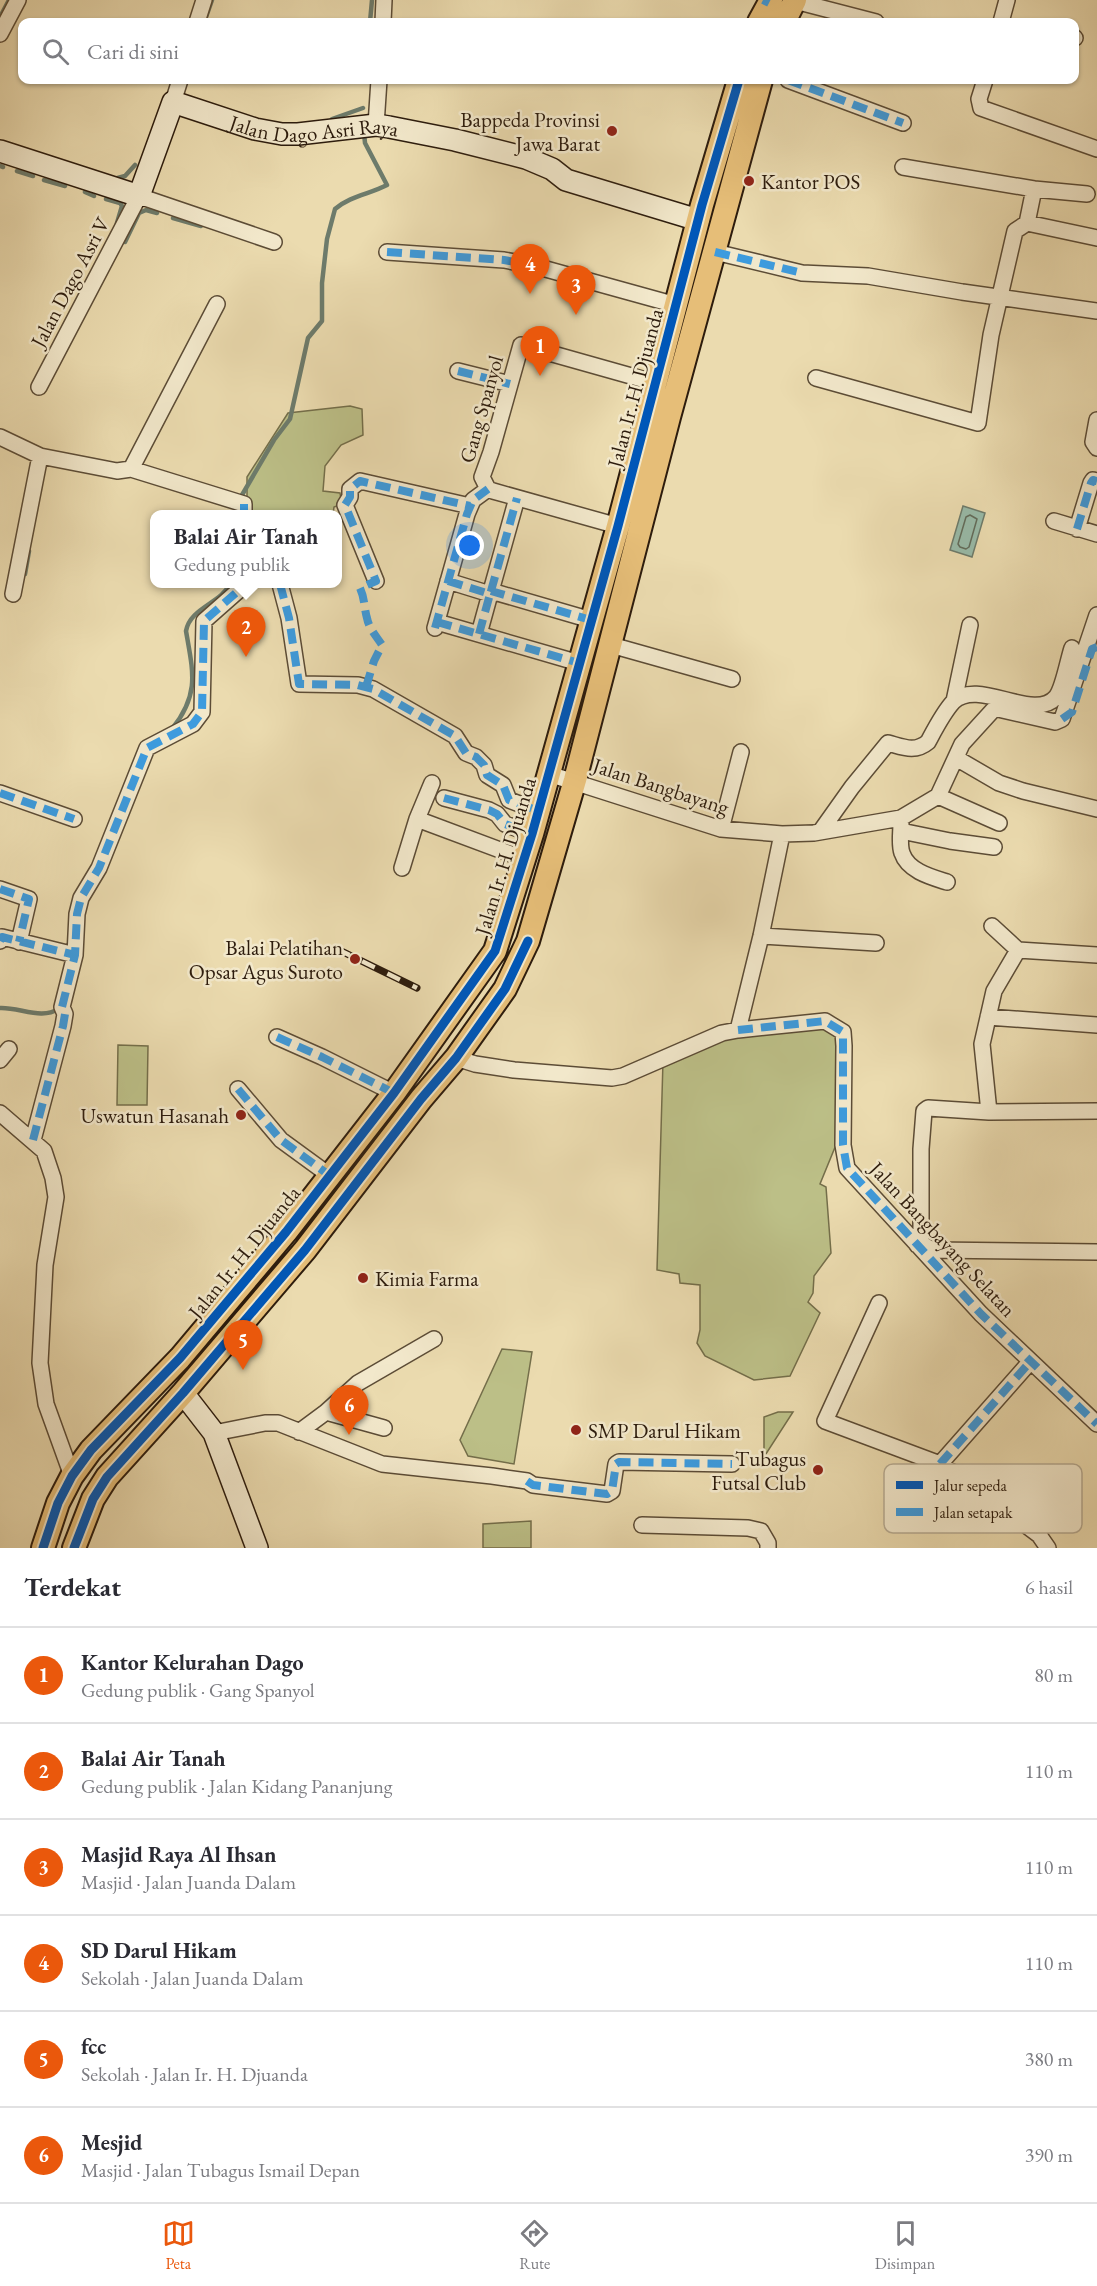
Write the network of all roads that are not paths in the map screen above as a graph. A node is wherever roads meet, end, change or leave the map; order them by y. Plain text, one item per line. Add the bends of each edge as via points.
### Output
1 (18, 0) edge
2 (204, 0) edge
3 (384, 0) edge
4 (795, 0) edge
5 (1008, 0) edge
6 (198, 18) edge
7 (382, 18) edge
8 (786, 18) edge
9 (861, 18) edge
10 (1006, 18) edge
11 (0, 34) edge
12 (179, 84) edge
13 (379, 84) edge
14 (738, 84) edge
15 (759, 84) edge
16 (799, 84) edge
17 (984, 84) edge
18 (173, 102) junction
19 (903, 123) dead end
20 (376, 125) junction
21 (1097, 149) edge
22 (0, 152) edge
23 (903, 167) dead end
24 (1034, 189) junction
25 (1087, 194) dead end
26 (140, 196) junction
27 (700, 212) junction
28 (1027, 223) junction
29 (1097, 238) edge
30 (274, 242) dead end
31 (387, 252) dead end
32 (715, 252) junction
33 (1001, 296) junction
34 (217, 304) dead end
35 (676, 305) junction
36 (1097, 311) edge
37 (458, 371) dead end
38 (816, 378) dead end
39 (656, 383) junction
40 (510, 384) junction
41 (39, 387) dead end
42 (1097, 420) edge
43 (0, 437) edge
44 (1097, 448) edge
45 (40, 456) junction
46 (131, 469) junction
47 (1097, 481) edge
48 (488, 489) junction
49 (639, 490) junction
50 (517, 498) junction
51 (470, 506) junction
52 (244, 509) edge
53 (1054, 521) dead end
54 (618, 526) junction
55 (1077, 529) junction
56 (1097, 534) edge
57 (376, 581) dead end
58 (448, 581) junction
59 (239, 588) edge
60 (281, 588) edge
61 (491, 592) junction
62 (13, 594) dead end
63 (1097, 615) edge
64 (591, 620) junction
65 (970, 625) dead end
66 (479, 634) junction
67 (611, 645) junction
68 (1097, 647) edge
69 (1072, 648) dead end
70 (579, 663) junction
71 (732, 679) dead end
72 (954, 701) junction
73 (1062, 719) junction
74 (741, 753) dead end
75 (956, 758) junction
76 (549, 774) junction
77 (575, 780) junction
78 (432, 783) dead end
79 (0, 793) edge
80 (938, 796) junction
81 (444, 798) dead end
82 (1097, 809) edge
83 (538, 811) junction
84 (74, 819) dead end
85 (417, 819) junction
86 (999, 823) dead end
87 (901, 824) junction
88 (721, 829) junction
89 (820, 832) junction
90 (531, 834) junction
91 (782, 834) junction
92 (994, 848) dead end
93 (524, 859) junction
94 (402, 868) dead end
95 (947, 882) dead end
96 (0, 889) edge
97 (992, 926) dead end
98 (502, 930) junction
99 (761, 936) junction
100 (1, 938) edge
101 (528, 941) junction
102 (19, 942) junction
103 (876, 943) dead end
104 (1018, 950) junction
105 (75, 955) junction
106 (1097, 955) edge
107 (988, 1017) junction
108 (1097, 1025) edge
109 (738, 1030) junction
110 (277, 1037) dead end
111 (456, 1058) junction
112 (238, 1089) dead end
113 (394, 1093) junction
114 (989, 1112) junction
115 (1097, 1112) edge
116 (0, 1113) edge
117 (33, 1140) junction
118 (329, 1175) junction
119 (286, 1232) junction
120 (919, 1244) junction
121 (305, 1250) junction
122 (1097, 1252) edge
123 (879, 1303) dead end
124 (434, 1339) dead end
125 (1030, 1362) junction
126 (183, 1393) junction
127 (326, 1412) junction
128 (1097, 1424) edge
129 (384, 1428) dead end
130 (299, 1432) junction
131 (214, 1433) junction
132 (732, 1464) dead end
133 (940, 1464) joint
134 (72, 1476) junction
135 (642, 1525) dead end
136 (1036, 1533) edge
137 (44, 1548) edge
138 (74, 1548) edge
139 (256, 1548) edge
140 (768, 1548) edge
141 (1048, 1548) edge

1 - 11 street
2 - 6 street
3 - 7 street
4 - 8 main road
4 - 9 street
5 - 10 street
12 - 18 street
13 - 20 street
14 - 27 main road, Jalan Ir. H. Djuanda
15 - 32 main road, Jalan Ir. H. Djuanda
16 - 19 street
17 - 21 street via 979,99 981,108
18 - 20 street, Jalan Dago Asri Raya via 282,134
18 - 26 street
20 - 27 street, Jalan Dago Asri Raya via 526,158 552,168 566,180
22 - 26 street
23 - 24 street
24 - 25 street
24 - 28 street
26 - 30 street
26 - 41 street, Jalan Dago Asri V
27 - 35 main road, Jalan Ir. H. Djuanda
28 - 29 street
28 - 33 street via 1015,231
31 - 35 street via 535,266
32 - 33 street via 802,273 868,276
32 - 49 main road, Jalan Ir. H. Djuanda
33 - 36 street
33 - 38 street via 978,423
34 - 46 street
35 - 39 main road, Jalan Ir. H. Djuanda
37 - 40 street
39 - 40 street, Gang Spanyol via 521,345
39 - 49 main road, Jalan Ir. H. Djuanda
40 - 48 street, Gang Spanyol via 482,477
42 - 44 street via 1093,444
43 - 45 street
45 - 46 street via 117,471
45 - 62 street
46 - 52 street
47 - 55 street via 1091,483
48 - 50 street, Gang Spanyol
48 - 51 street
49 - 54 main road, Jalan Ir. H. Djuanda
49 - 67 main road, Jalan Ir. H. Djuanda
50 - 54 street, Gang Spanyol
50 - 61 street
51 - 57 street via 356,483 345,505
51 - 58 street
53 - 55 street
54 - 64 main road, Jalan Ir. H. Djuanda
55 - 56 street
58 - 61 street
58 - 66 street via 436,625
59 - 105 street via 204,621 202,712 193,724 147,748 99,868 81,898
60 - 83 street via 299,684 373,689 455,736 466,753 484,765 487,775 502,783 509,800
61 - 64 street
61 - 66 street
63 - 73 street
64 - 70 main road, Jalan Ir. H. Djuanda
65 - 72 street
66 - 70 street
67 - 71 street
67 - 77 main road, Jalan Ir. H. Djuanda
68 - 73 street via 1092,649 1072,712
69 - 72 street via 1057,696 1047,704 967,695
70 - 76 main road, Jalan Ir. H. Djuanda
72 - 89 street via 922,747 911,750 888,743
73 - 75 street via 1055,722 995,710 969,734
74 - 88 street
75 - 80 street
75 - 82 street via 999,783
76 - 77 street, Jalan Bangbayang
76 - 83 main road, Jalan Ir. H. Djuanda
77 - 88 street, Jalan Bangbayang
77 - 101 main road, Jalan Ir. H. Djuanda
78 - 85 street
79 - 84 street
80 - 86 street
80 - 87 street, Jalan Bangbayang
81 - 90 street via 489,810 505,824
83 - 90 main road, Jalan Ir. H. Djuanda
85 - 93 street
85 - 94 street
87 - 89 street, Jalan Bangbayang
87 - 92 street via 937,839
87 - 95 street via 901,852 906,860 924,875
88 - 91 street, Jalan Bangbayang
89 - 91 street, Jalan Bangbayang
90 - 93 main road, Jalan Ir. H. Djuanda
91 - 99 street
93 - 98 main road, Jalan Ir. H. Djuanda
96 - 102 street via 30,899
97 - 104 street
98 - 101 main road
98 - 113 main road, Jalan Ir. H. Djuanda via 495,951
99 - 103 street
99 - 109 street
100 - 102 street
101 - 111 main road, Jalan Ir. H. Djuanda via 505,989
102 - 105 street
104 - 106 street
104 - 107 street via 994,992
105 - 117 street via 62,1007 63,1026
107 - 108 street
107 - 114 street via 982,1054
109 - 111 street, Jalan Bangbayang Selatan via 612,1078 514,1070
109 - 120 street, Jalan Bangbayang Selatan via 825,1021 843,1032 843,1146 847,1168
110 - 113 street
111 - 121 main road, Jalan Ir. H. Djuanda
112 - 118 street via 281,1140
113 - 118 main road, Jalan Ir. H. Djuanda
114 - 115 street
114 - 120 street via 928,1108 924,1111
116 - 117 street
117 - 134 street via 44,1151 51,1167 56,1197 44,1276 40,1363 46,1404
118 - 119 main road, Jalan Ir. H. Djuanda
119 - 121 main road
119 - 134 main road, Jalan Ir. H. Djuanda via 180,1358 90,1450
120 - 122 street via 932,1250
120 - 125 street, Jalan Bangbayang Selatan
121 - 126 main road, Jalan Ir. H. Djuanda
123 - 133 street via 825,1421
124 - 127 street via 358,1383
125 - 128 street, Jalan Bangbayang Selatan
125 - 133 street
126 - 131 street
126 - 138 main road, Jalan Ir. H. Djuanda via 107,1478 93,1499
127 - 129 street
127 - 130 street
130 - 131 street via 278,1423
130 - 132 street via 382,1464 607,1494 612,1491 619,1462
131 - 139 street
134 - 137 main road, Jalan Ir. H. Djuanda via 58,1503
135 - 140 street via 748,1528 760,1531
136 - 141 street

